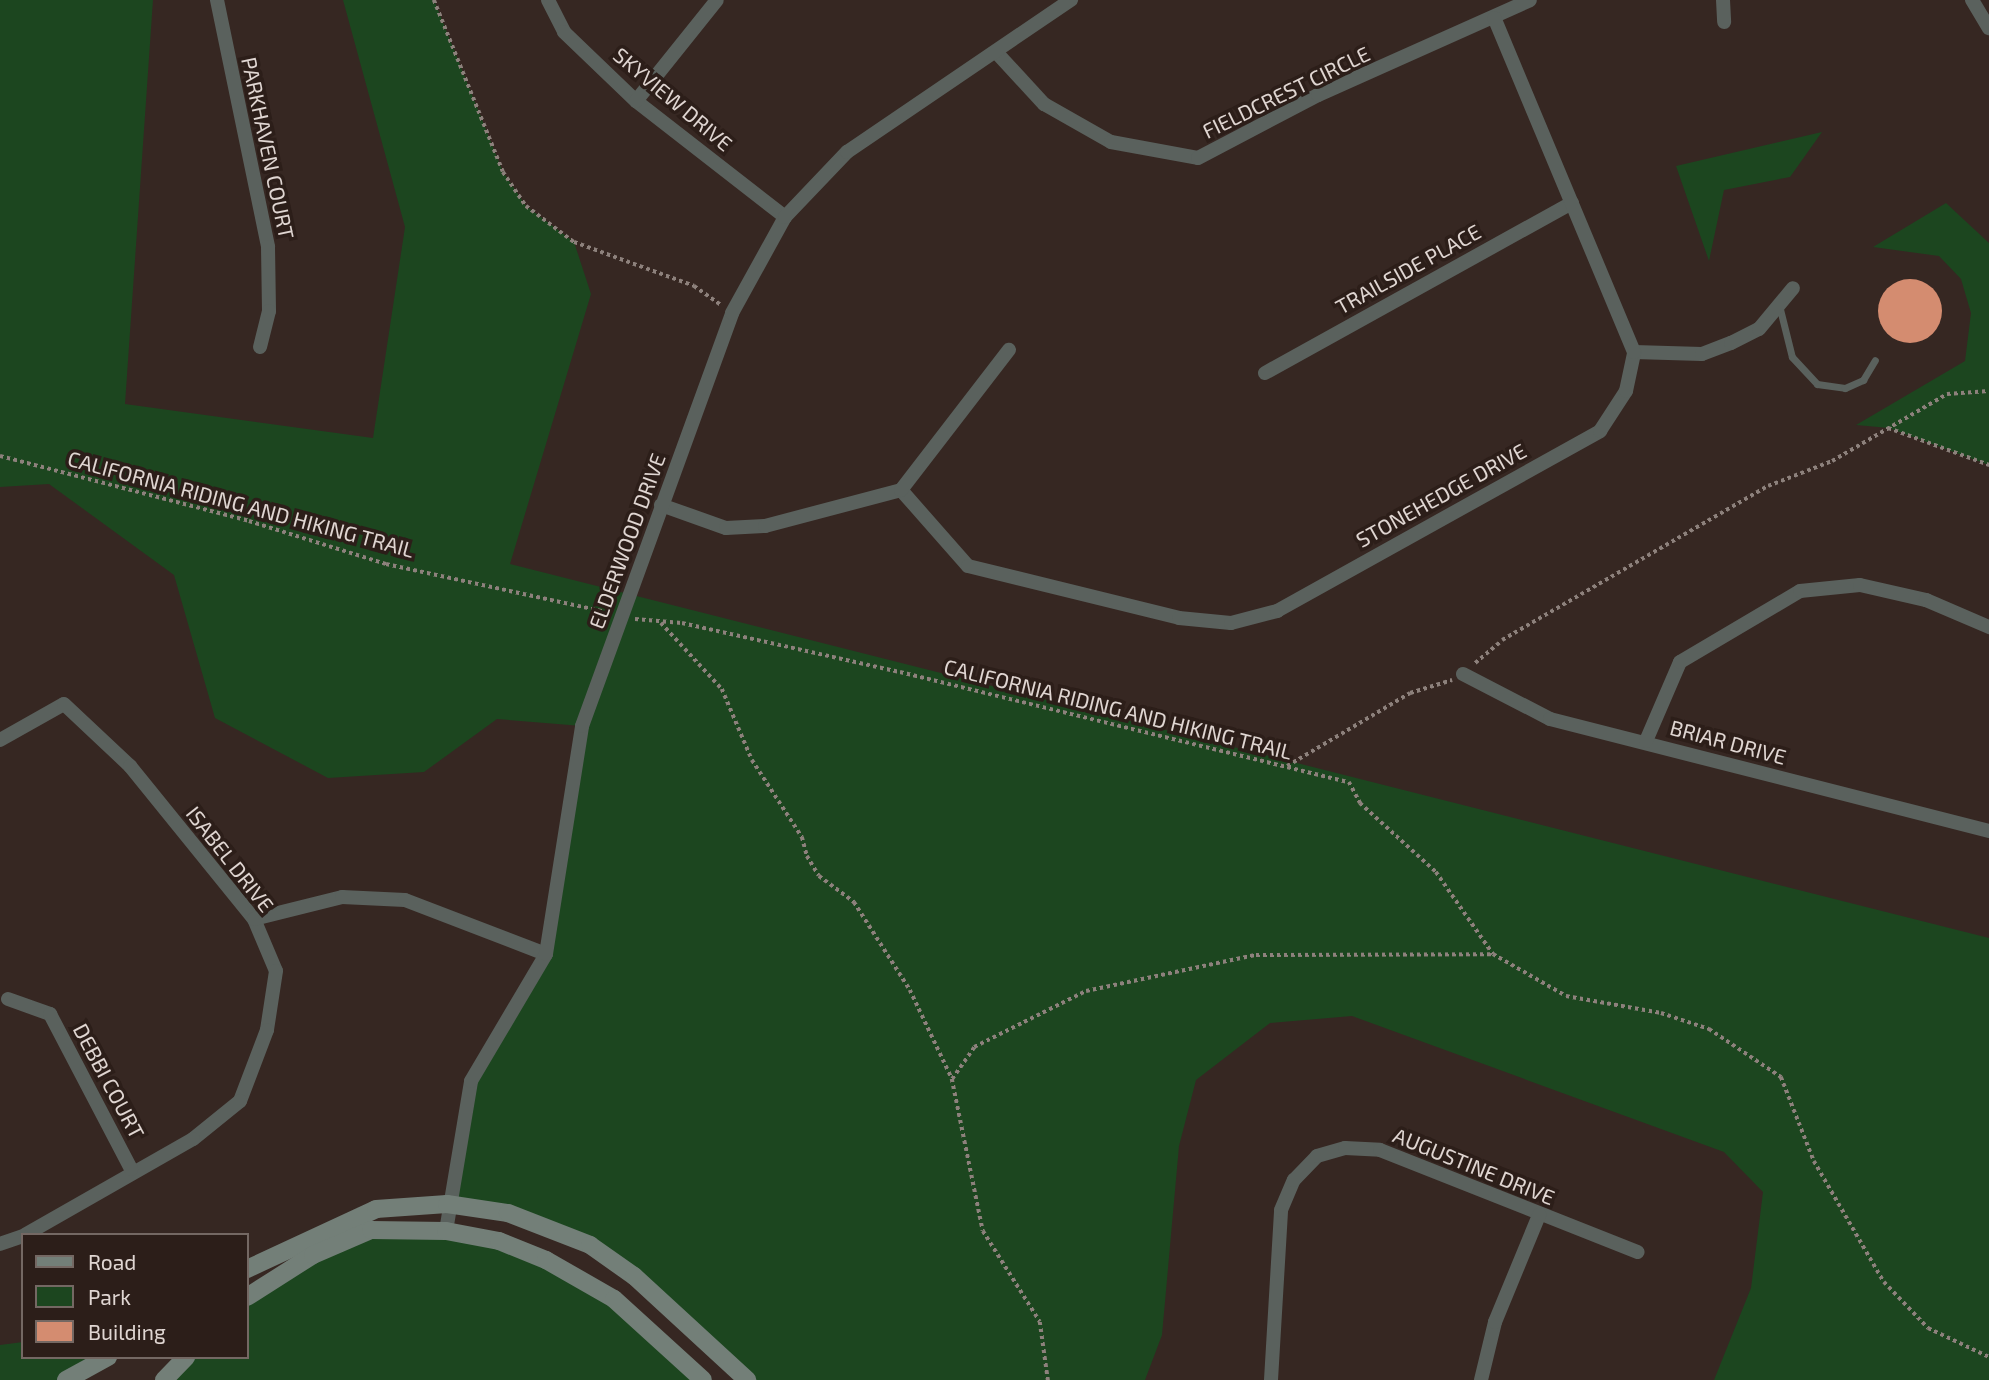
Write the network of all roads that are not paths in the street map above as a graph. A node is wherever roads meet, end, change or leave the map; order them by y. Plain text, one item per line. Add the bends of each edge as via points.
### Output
1 (217, 0) edge
2 (548, 0) edge
3 (717, 0) edge
4 (1071, 0) edge
5 (1530, 0) edge
6 (1723, 0) edge
7 (1972, 0) edge
8 (1494, 18) junction
9 (1724, 22) dead end
10 (1989, 28) edge
11 (996, 52) junction
12 (636, 101) junction
13 (1572, 203) junction
14 (785, 217) junction
15 (1793, 288) dead end
16 (1780, 309) junction
17 (260, 347) dead end
18 (1009, 350) dead end
19 (1634, 352) junction
20 (1875, 360) dead end
21 (1265, 373) dead end
22 (901, 490) junction
23 (661, 505) junction
24 (1989, 627) edge
25 (1463, 674) road end
26 (0, 740) edge
27 (1646, 741) junction
28 (1989, 831) edge
29 (254, 919) junction
30 (545, 954) junction
31 (8, 999) dead end
32 (131, 1170) junction
33 (447, 1204) junction
34 (1539, 1215) junction
35 (446, 1231) junction
36 (27, 1233) edge
37 (21, 1236) edge
38 (0, 1244) edge
39 (1637, 1252) dead end
40 (248, 1269) edge
41 (248, 1296) edge
42 (104, 1359) edge
43 (184, 1359) edge
44 (66, 1380) edge
45 (163, 1380) edge
46 (703, 1380) edge
47 (747, 1380) edge
48 (1271, 1380) edge
49 (1481, 1380) edge

1 - 17 street, PARKHAVEN COURT via 268,247 269,311
2 - 12 street, SKYVIEW DRIVE via 564,32
3 - 12 street
4 - 11 street, ELDERWOOD DRIVE
5 - 8 street, FIELDCREST CIRCLE
6 - 9 street
7 - 10 street
8 - 11 street, FIELDCREST CIRCLE via 1318,95 1198,158 1111,142 1044,104
8 - 13 street
11 - 14 street, ELDERWOOD DRIVE via 846,152
12 - 14 street, SKYVIEW DRIVE
13 - 19 street
13 - 21 street, TRAILSIDE PLACE
14 - 23 street, ELDERWOOD DRIVE via 732,313
15 - 16 street
16 - 19 street via 1759,329 1702,354
16 - 20 lane via 1792,357 1817,384 1845,387 1863,380
18 - 22 street
19 - 22 street, STONEHEDGE DRIVE via 1626,391 1600,430 1277,611 1231,624 1179,618 968,566
22 - 23 street via 765,526 726,528
23 - 30 street, ELDERWOOD DRIVE via 583,726
24 - 27 street via 1926,600 1860,585 1800,591 1680,662
25 - 27 street, BRIAR DRIVE via 1550,719
26 - 29 street, ISABEL DRIVE via 64,704 130,766
27 - 28 street, BRIAR DRIVE
29 - 30 street via 342,897 405,900
29 - 32 street, ISABEL DRIVE via 276,971 267,1030 240,1101 193,1139
30 - 33 street, ELDERWOOD DRIVE via 471,1080
31 - 32 street, DEBBI COURT via 50,1014
32 - 36 street, ISABEL DRIVE
33 - 35 street, ELDERWOOD DRIVE
33 - 40 street via 376,1209
33 - 47 street via 508,1213 590,1245 634,1276
34 - 39 street, AUGUSTINE DRIVE
34 - 48 street, AUGUSTINE DRIVE via 1380,1150 1345,1148 1317,1156 1294,1180 1281,1210
34 - 49 street via 1494,1322
35 - 41 street via 371,1230 313,1255
35 - 46 street via 499,1241 591,1286
37 - 38 street, ISABEL DRIVE
42 - 44 street
43 - 45 street

